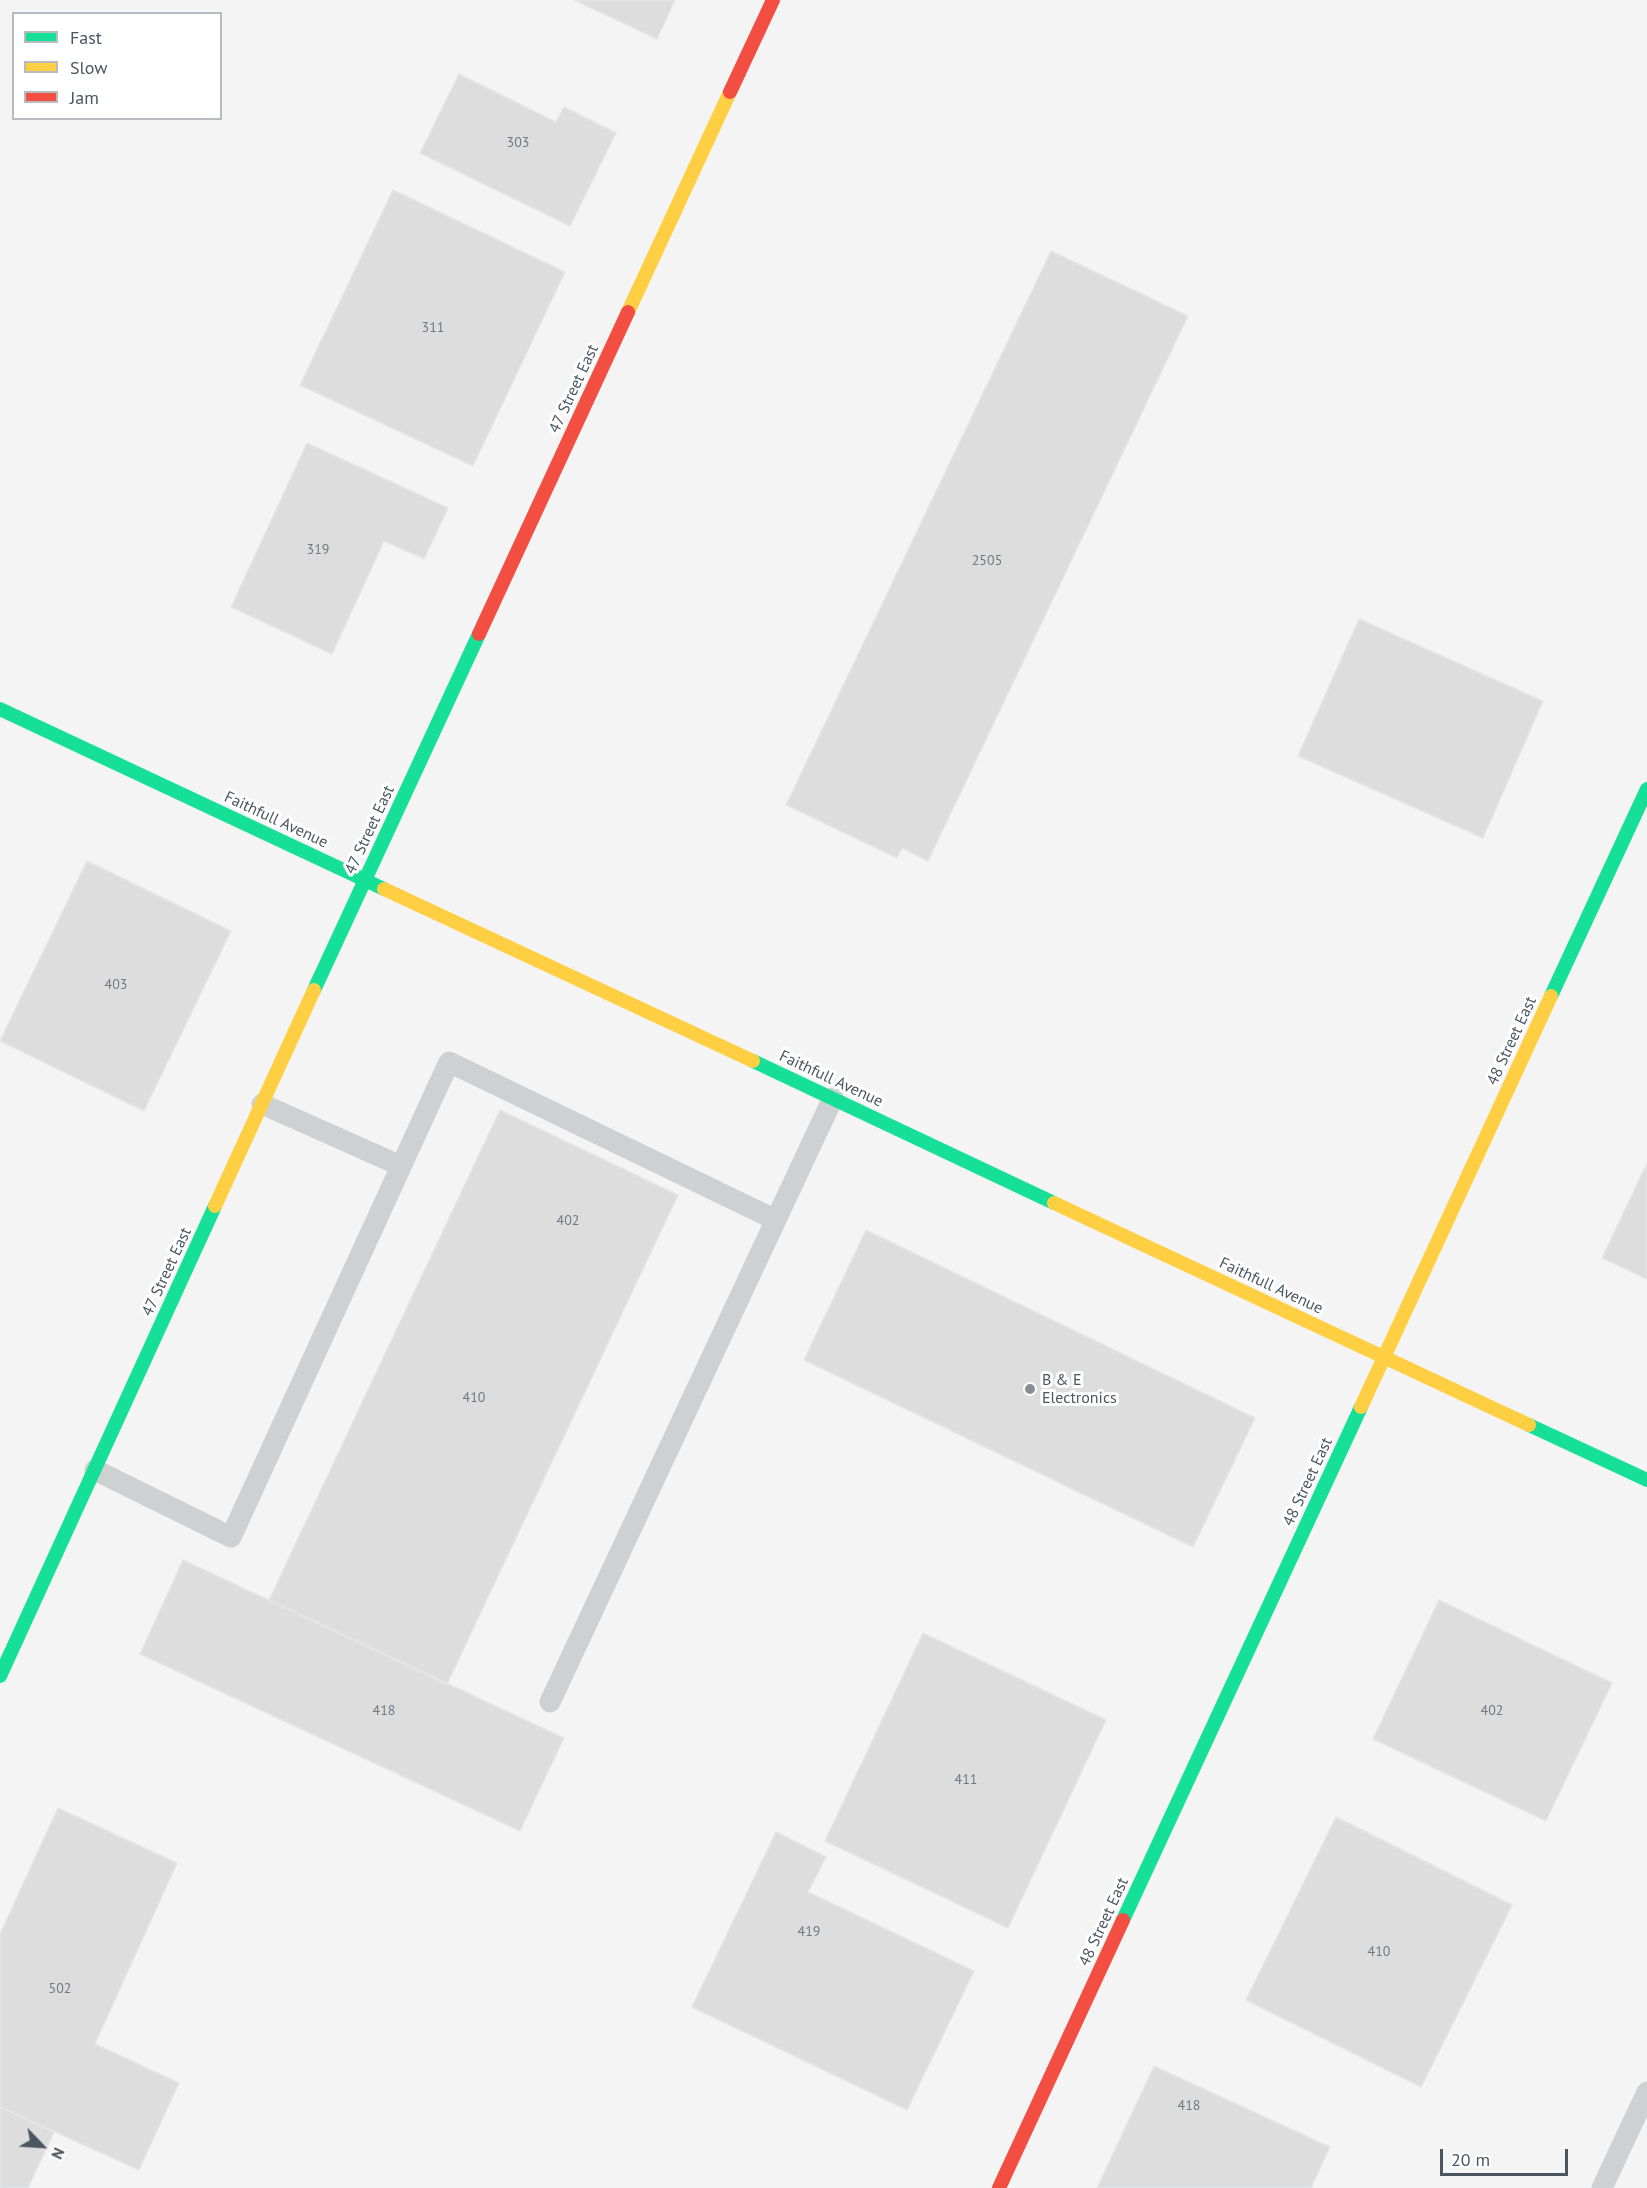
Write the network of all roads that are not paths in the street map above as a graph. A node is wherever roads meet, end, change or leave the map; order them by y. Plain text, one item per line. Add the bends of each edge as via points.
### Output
1 (773, 0) edge
2 (0, 709) edge
3 (1647, 789) edge
4 (365, 879) junction
5 (832, 1098) junction
6 (262, 1104) junction
7 (401, 1166) junction
8 (776, 1220) junction
9 (1384, 1357) junction
10 (95, 1470) junction
11 (1647, 1480) edge
12 (0, 1676) edge
13 (550, 1702) dead end
14 (1647, 2092) edge
15 (999, 2188) edge
16 (1602, 2188) edge

1 - 4 street, 47 Street East
2 - 4 street, Faithfull Avenue
3 - 9 street, 48 Street East
4 - 5 street, Faithfull Avenue
4 - 6 street, 47 Street East
5 - 8 lane
5 - 9 street, Faithfull Avenue
6 - 7 lane
6 - 10 street, 47 Street East
7 - 8 lane via 449,1062
7 - 10 lane via 231,1537
8 - 13 lane
9 - 11 street, Faithfull Avenue
9 - 15 street, 48 Street East
10 - 12 street, 47 Street East
14 - 16 lane

